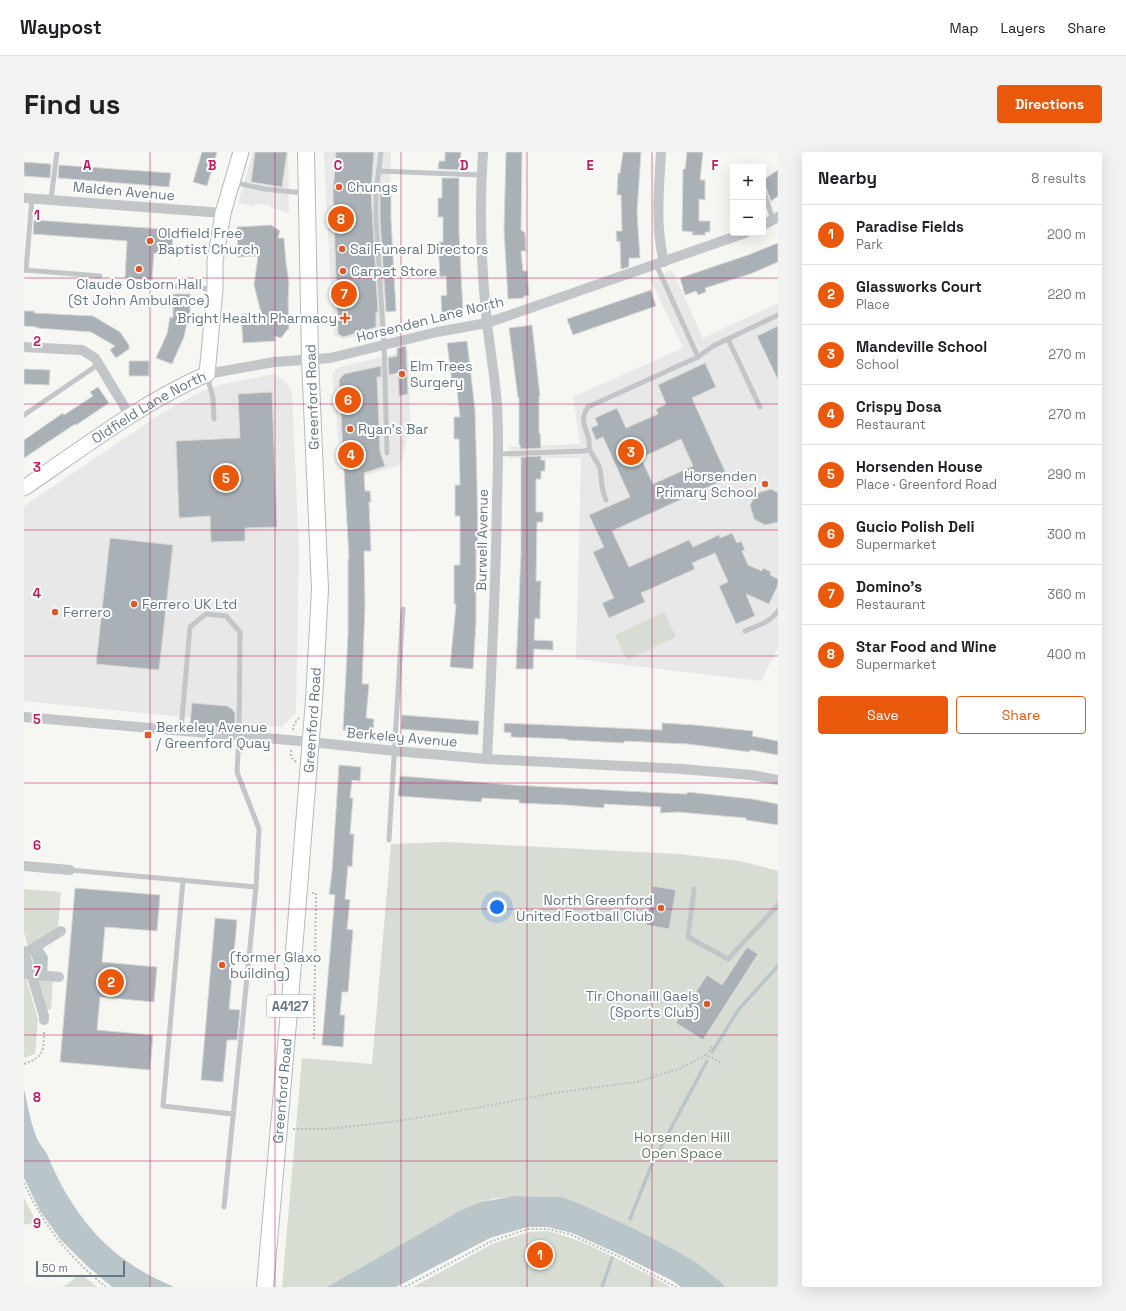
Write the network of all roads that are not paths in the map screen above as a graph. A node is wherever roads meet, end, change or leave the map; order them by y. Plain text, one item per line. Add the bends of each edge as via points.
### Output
1 (57, 152) edge
2 (241, 152) edge
3 (306, 152) edge
4 (381, 152) edge
5 (483, 152) edge
6 (661, 152) edge
7 (378, 171) junction
8 (481, 175) junction
9 (232, 182) junction
10 (307, 193) junction
11 (766, 196) edge
12 (28, 198) edge
13 (51, 199) junction
14 (223, 213) junction
15 (776, 218) edge
16 (766, 223) edge
17 (736, 236) edge
18 (660, 263) junction
19 (25, 270) edge
20 (100, 276) dead end
21 (147, 285) dead end
22 (215, 289) junction
23 (778, 315) edge
24 (487, 323) junction
25 (728, 339) junction
26 (384, 345) junction
27 (24, 347) edge
28 (698, 357) junction
29 (310, 359) junction
30 (99, 364) junction
31 (207, 374) junction
32 (760, 407) dead end
33 (24, 415) edge
34 (130, 416) junction
35 (214, 419) dead end
36 (590, 450) junction
37 (387, 453) dead end
38 (498, 454) junction
39 (24, 488) edge
40 (606, 500) dead end
41 (403, 609) dead end
42 (778, 611) edge
43 (745, 631) dead end
44 (24, 717) edge
45 (181, 730) junction
46 (239, 735) junction
47 (311, 742) junction
48 (395, 751) junction
49 (487, 759) junction
50 (778, 780) edge
51 (389, 840) dead end
52 (24, 866) edge
53 (70, 870) joint
54 (184, 880) junction
55 (256, 887) junction
56 (694, 889) dead end
57 (778, 906) edge
58 (61, 931) dead end
59 (24, 953) edge
60 (28, 974) edge
61 (59, 977) dead end
62 (44, 1020) road end
63 (233, 1114) junction
64 (224, 1207) dead end
65 (265, 1287) edge

1 - 13 lane
2 - 9 street, Oldfield Lane North
3 - 10 main road, Greenford Road / A4127
4 - 7 lane
5 - 8 street, Burwell Avenue
6 - 18 street via 658,204
7 - 8 lane
7 - 26 lane via 376,220
8 - 24 street, Burwell Avenue via 482,264
9 - 10 lane via 264,189
9 - 14 street, Oldfield Lane North
10 - 29 main road, Greenford Road / A4127
11 - 15 lane
12 - 13 street, Malden Avenue
12 - 19 lane
13 - 14 street, Malden Avenue
14 - 22 street, Oldfield Lane North via 215,261
15 - 16 street
17 - 18 street, Horsenden Lane North
18 - 24 street, Horsenden Lane North
18 - 28 lane
19 - 20 lane
21 - 22 lane
22 - 31 street, Oldfield Lane North
23 - 25 lane
24 - 26 street, Horsenden Lane North
24 - 38 street, Burwell Avenue via 497,404
25 - 28 lane
25 - 32 lane
26 - 29 street, Horsenden Lane North via 330,358
26 - 37 lane
27 - 30 street via 82,350 95,358
28 - 36 lane via 588,407 583,421
29 - 31 street, Horsenden Lane North via 274,362
29 - 47 main road, Greenford Road / A4127 via 320,589
30 - 33 lane
30 - 34 street
31 - 34 street, Oldfield Lane North
31 - 35 lane via 213,398
34 - 39 street, Oldfield Lane North
36 - 38 lane
36 - 40 lane via 599,468 602,492
38 - 49 street, Burwell Avenue via 497,553
41 - 48 lane
42 - 43 lane via 766,622
44 - 45 street, Berkeley Avenue
45 - 46 street, Berkeley Avenue
45 - 46 lane via 190,627 206,614 226,616 240,632
46 - 47 street, Berkeley Avenue
46 - 55 lane via 237,772 259,829
47 - 48 street, Berkeley Avenue
47 - 65 main road, Greenford Road / A4127
48 - 49 street, Berkeley Avenue
48 - 51 lane
49 - 50 street, Berkeley Avenue via 682,768
52 - 53 street
53 - 54 lane
54 - 55 lane
54 - 63 lane via 163,1106
55 - 63 lane
56 - 57 lane via 688,937 728,960
58 - 59 street
59 - 60 street
60 - 61 street
60 - 62 street
63 - 64 lane

